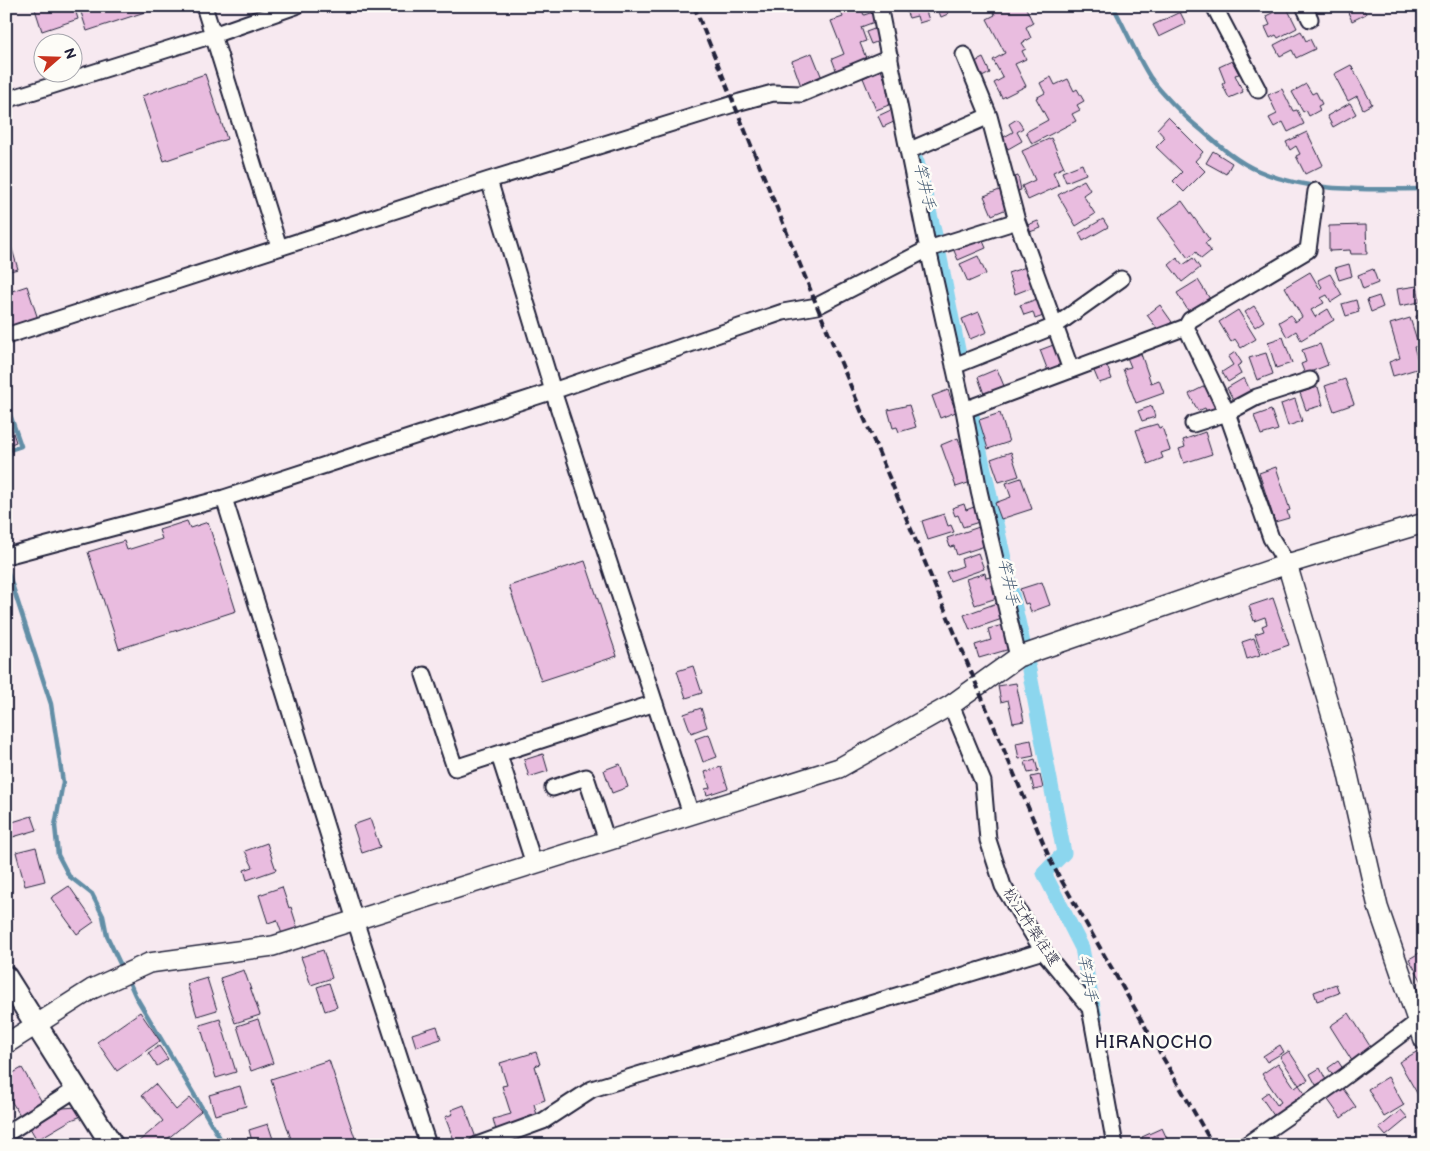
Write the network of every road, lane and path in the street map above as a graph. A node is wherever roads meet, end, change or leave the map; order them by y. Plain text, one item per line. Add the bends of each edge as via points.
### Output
1 (204, 6) edge
2 (296, 6) edge
3 (880, 6) edge
4 (1214, 6) edge
5 (213, 35) junction
6 (964, 55) dead end
7 (890, 57) junction
8 (1258, 90) dead end
9 (6, 100) edge
10 (990, 116) junction
11 (908, 151) junction
12 (489, 180) junction
13 (1316, 191) dead end
14 (1017, 221) junction
15 (279, 247) junction
16 (928, 249) junction
17 (1121, 279) dead end
18 (1055, 326) junction
19 (1186, 327) junction
20 (6, 336) edge
21 (954, 366) junction
22 (1071, 370) junction
23 (1310, 380) dead end
24 (553, 391) junction
25 (964, 410) junction
26 (1227, 412) junction
27 (1193, 424) dead end
28 (224, 498) junction
29 (1424, 523) edge
30 (6, 556) edge
31 (1287, 564) junction
32 (1018, 657) junction
33 (424, 675) dead end
34 (655, 704) junction
35 (951, 705) junction
36 (499, 754) junction
37 (553, 788) dead end
38 (691, 814) junction
39 (606, 841) junction
40 (534, 864) junction
41 (355, 920) junction
42 (1043, 951) junction
43 (6, 977) edge
44 (1420, 1020) edge
45 (36, 1026) junction
46 (1424, 1040) edge
47 (6, 1044) edge
48 (76, 1089) junction
49 (6, 1134) edge
50 (112, 1145) edge
51 (428, 1145) edge
52 (478, 1145) edge
53 (1115, 1145) edge
54 (1246, 1145) edge

1 - 5 street
2 - 5 street
3 - 7 street
4 - 8 street
5 - 9 street
5 - 15 street
6 - 10 street
7 - 11 street
7 - 12 street via 801,94 773,93 740,102
10 - 11 street
10 - 14 street
11 - 16 street
12 - 15 street
12 - 24 street
13 - 19 street via 1308,250 1190,320
14 - 16 street
14 - 18 street
15 - 20 street
16 - 21 street
16 - 24 street via 817,306 783,312
17 - 18 street
18 - 21 street
18 - 22 street
19 - 22 street
19 - 26 street
21 - 25 street
22 - 25 street
23 - 26 street via 1257,397
24 - 28 street
24 - 34 street
25 - 32 street via 979,491
26 - 27 street
26 - 31 street via 1271,538
28 - 30 street
28 - 41 street
29 - 31 street
31 - 32 street
31 - 44 street via 1344,757 1378,906
32 - 35 street
33 - 36 street via 455,768
34 - 36 street
34 - 38 street
35 - 38 street via 839,768
35 - 42 street, 松江杵築往還 via 983,782 988,840 1003,886
36 - 40 street
37 - 39 street via 586,778
38 - 39 street
39 - 40 street
40 - 41 street
41 - 45 street via 273,946 150,963 92,989
41 - 51 street
42 - 52 street via 592,1089 543,1121
42 - 53 street, 松江杵築往還 via 1090,1008
43 - 45 main road
44 - 46 street
44 - 54 street
45 - 47 street
45 - 48 main road
48 - 49 street
48 - 50 main road

